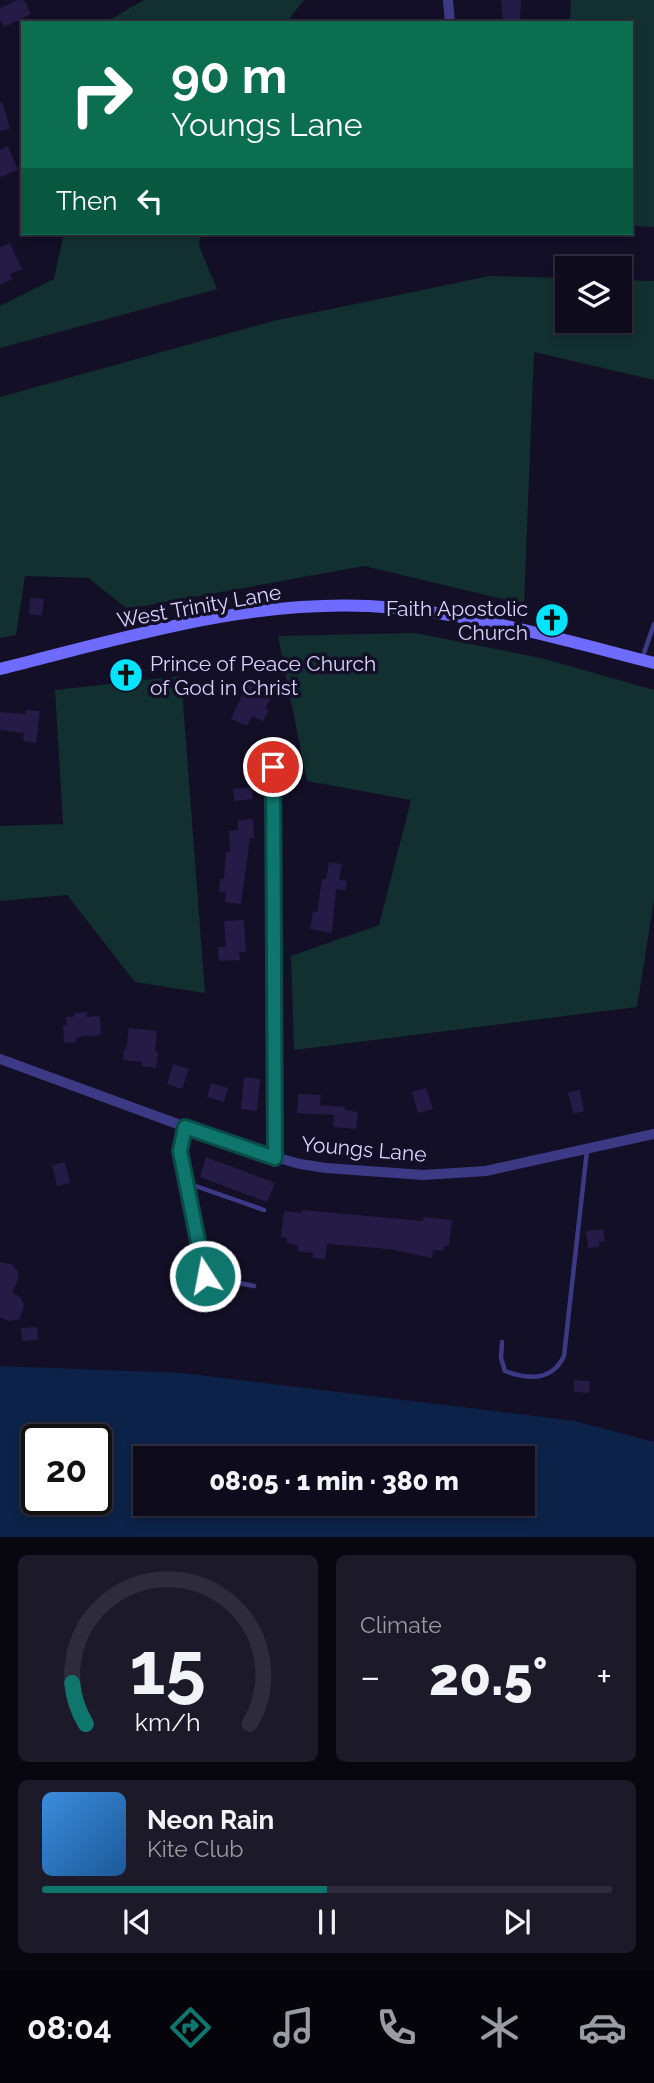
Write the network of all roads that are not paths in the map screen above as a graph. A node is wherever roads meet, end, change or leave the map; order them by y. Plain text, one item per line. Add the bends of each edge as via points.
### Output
1 (448, 0) edge
2 (450, 21) edge
3 (654, 624) edge
4 (648, 661) edge
5 (0, 668) edge
6 (273, 767) dead end
7 (0, 1059) edge
8 (185, 1127) junction
9 (654, 1134) edge
10 (587, 1149) junction
11 (275, 1158) junction
12 (187, 1182) junction
13 (264, 1210) dead end
14 (254, 1286) dead end
15 (502, 1342) dead end

1 - 2 street
3 - 4 lane
4 - 5 main road, West Trinity Lane via 441,613 320,606 239,613
6 - 11 street
7 - 8 street, Youngs Lane
8 - 11 street, Youngs Lane
8 - 12 lane via 180,1151
9 - 10 street, Youngs Lane
10 - 11 street, Youngs Lane via 458,1174 326,1168
10 - 15 lane via 564,1356 553,1373 520,1377 505,1371
12 - 13 lane
12 - 14 lane via 205,1276

